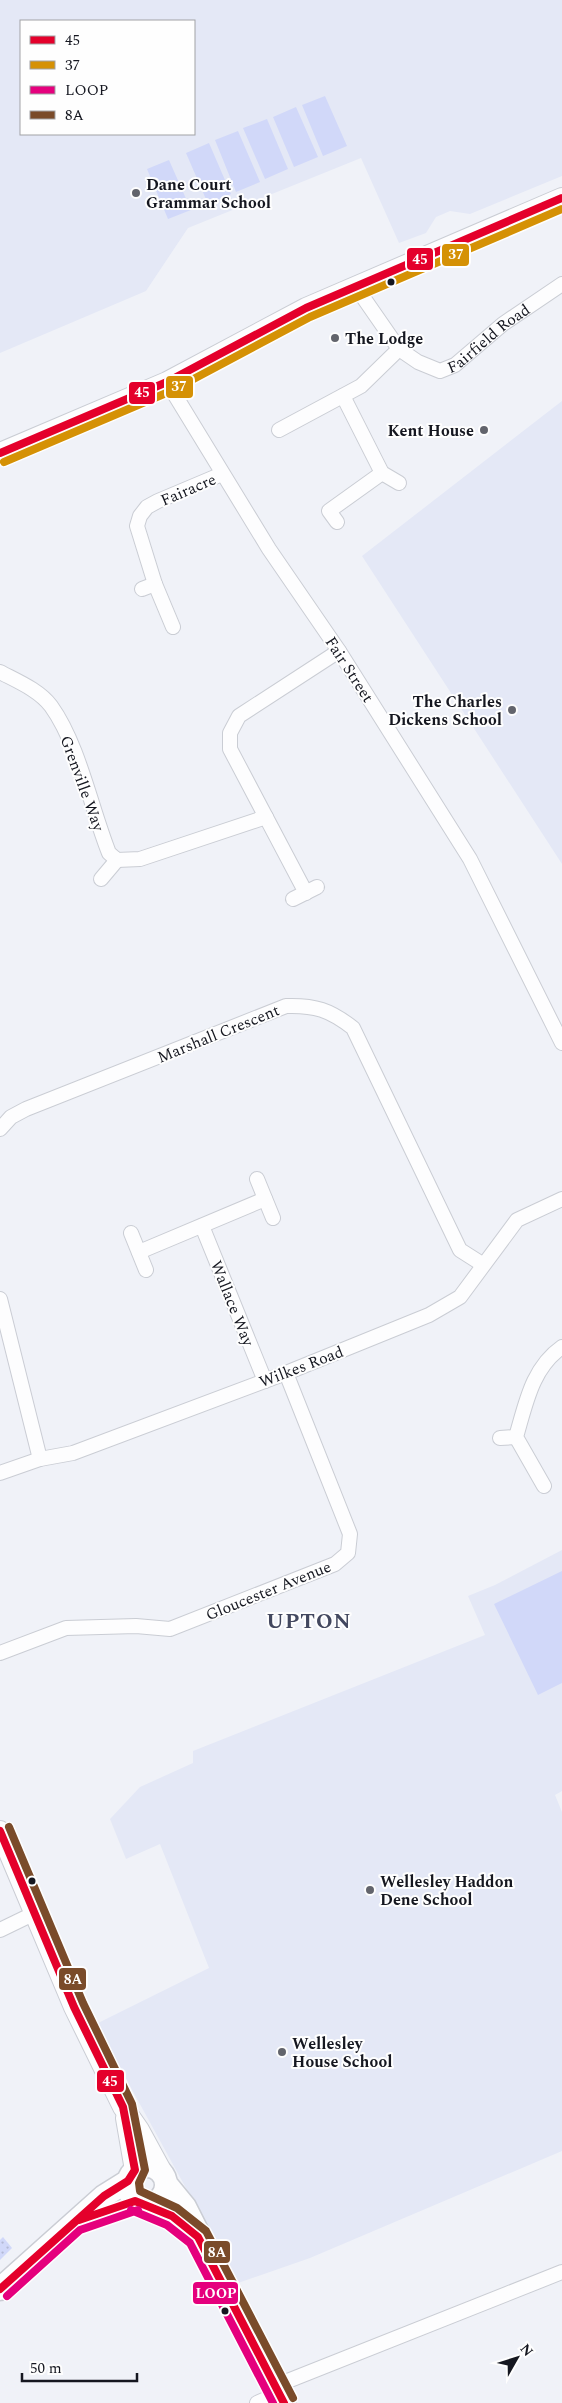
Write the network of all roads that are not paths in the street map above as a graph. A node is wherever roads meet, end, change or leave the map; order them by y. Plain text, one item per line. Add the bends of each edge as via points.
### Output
1 (562, 198) edge
2 (562, 284) edge
3 (356, 287) junction
4 (399, 348) junction
5 (167, 382) junction
6 (344, 396) junction
7 (280, 430) dead end
8 (0, 453) edge
9 (382, 473) junction
10 (222, 474) junction
11 (399, 484) dead end
12 (337, 522) dead end
13 (173, 627) dead end
14 (339, 651) junction
15 (0, 672) edge
16 (266, 817) junction
17 (116, 860) junction
18 (101, 879) dead end
19 (293, 899) dead end
20 (562, 1044) edge
21 (0, 1128) edge
22 (257, 1179) dead end
23 (265, 1199) junction
24 (562, 1199) edge
25 (273, 1218) dead end
26 (202, 1226) junction
27 (131, 1233) dead end
28 (139, 1252) junction
29 (482, 1264) junction
30 (146, 1270) dead end
31 (0, 1299) edge
32 (562, 1347) edge
33 (286, 1373) junction
34 (265, 1381) junction
35 (516, 1437) junction
36 (500, 1438) dead end
37 (40, 1459) junction
38 (0, 1473) edge
39 (544, 1486) dead end
40 (0, 1653) edge
41 (0, 1831) edge
42 (35, 1913) junction
43 (0, 1930) edge
44 (123, 2107) junction
45 (165, 2179) junction
46 (137, 2189) junction
47 (198, 2236) junction
48 (562, 2272) edge
49 (0, 2289) edge
50 (271, 2398) edge

1 - 3 street
2 - 4 street, Fairfield Road via 503,324 455,365 440,371 418,362
3 - 4 street, Fairfield Road
3 - 5 street via 306,308
4 - 6 street via 361,386
5 - 8 street
5 - 10 street, Fair Street
6 - 7 street
6 - 9 street
9 - 11 street
9 - 12 street via 329,511
10 - 13 street, Fairacre via 147,506 140,516 138,526 149,586
10 - 14 street, Fair Street
14 - 16 street via 239,716 230,733 230,749
14 - 20 street, Fair Street via 470,859
15 - 17 street, Grenville Way via 25,684 50,706 71,746 109,853
16 - 17 street via 140,859
16 - 19 street via 312,890
17 - 18 street
21 - 29 street, Marshall Crescent via 26,1109 286,1006 309,1005 336,1015 352,1028 460,1250
22 - 23 street
23 - 25 street
23 - 26 street
24 - 29 street, Wilkes Road via 517,1220
26 - 28 street
26 - 34 street, Wallace Way
27 - 28 street
28 - 30 street
29 - 33 street, Wilkes Road via 460,1297 429,1315
31 - 37 street
32 - 35 street via 540,1368
33 - 34 street, Wilkes Road
33 - 40 street, Gloucester Avenue via 350,1534 348,1553 334,1564 170,1629 136,1626 66,1628
34 - 37 street, Wilkes Road via 73,1453
35 - 36 street
35 - 39 street
37 - 38 street, Wilkes Road
41 - 42 street
42 - 43 street
42 - 44 street via 74,2007
44 - 45 street
44 - 46 street
45 - 46 main road via 166,2191 159,2201
45 - 46 main road via 153,2167 141,2167
45 - 47 main road via 185,2207
46 - 47 main road
46 - 49 main road via 104,2196
47 - 50 main road
48 - 50 street

